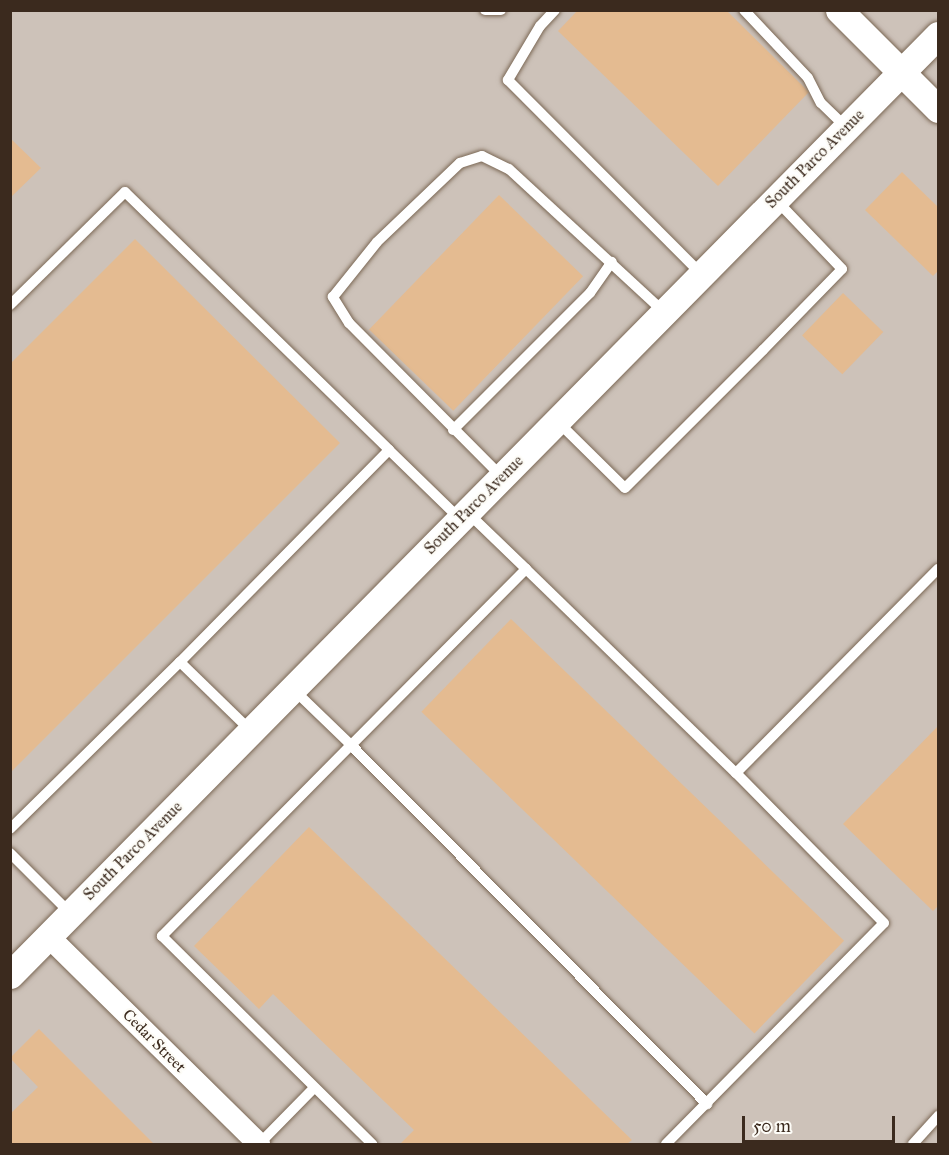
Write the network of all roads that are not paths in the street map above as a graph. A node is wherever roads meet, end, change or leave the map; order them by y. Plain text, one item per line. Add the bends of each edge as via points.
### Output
1 (485, 10) edge
2 (501, 10) edge
3 (555, 10) edge
4 (839, 10) edge
5 (752, 13) edge
6 (939, 35) edge
7 (901, 72) junction
8 (939, 109) edge
9 (846, 128) junction
10 (775, 200) junction
11 (612, 262) junction
12 (701, 274) junction
13 (10, 305) edge
14 (664, 312) junction
15 (557, 421) junction
16 (453, 430) junction
17 (389, 450) junction
18 (502, 477) junction
19 (464, 516) junction
20 (526, 569) junction
21 (939, 569) edge
22 (180, 662) junction
23 (293, 689) junction
24 (251, 731) junction
25 (351, 746) junction
26 (736, 773) junction
27 (10, 829) edge
28 (10, 853) edge
29 (71, 914) junction
30 (49, 937) junction
31 (10, 975) edge
32 (314, 1088) junction
33 (707, 1104) junction
34 (939, 1116) edge
35 (254, 1143) edge
36 (372, 1144) edge
37 (666, 1144) edge
38 (913, 1144) edge

1 - 2 lane
3 - 12 lane via 540,26 508,80
4 - 7 street
5 - 9 lane via 808,78 821,103
6 - 7 street, South Parco Avenue
7 - 8 street
7 - 9 street, South Parco Avenue
9 - 10 street, South Parco Avenue
10 - 12 street, South Parco Avenue
10 - 15 lane via 842,269 763,350 625,488
11 - 14 lane
11 - 16 lane via 590,293
11 - 16 lane via 509,169 482,156 460,163 377,242 333,297 349,323
12 - 14 street, South Parco Avenue
13 - 17 lane via 125,192
14 - 15 street, South Parco Avenue
15 - 18 street, South Parco Avenue
16 - 18 lane
17 - 19 lane
17 - 22 lane
18 - 19 street, South Parco Avenue
19 - 20 lane
19 - 23 street, South Parco Avenue
20 - 25 lane
20 - 26 lane
21 - 26 lane
22 - 24 lane
22 - 27 lane
23 - 24 street, South Parco Avenue
23 - 25 lane
24 - 29 street, South Parco Avenue
25 - 32 lane via 162,936
25 - 33 lane
26 - 33 lane via 884,923
28 - 29 lane
29 - 30 street, South Parco Avenue
30 - 31 street, South Parco Avenue
30 - 35 street, Cedar Street
32 - 35 lane
32 - 36 lane
33 - 37 lane
34 - 38 lane

